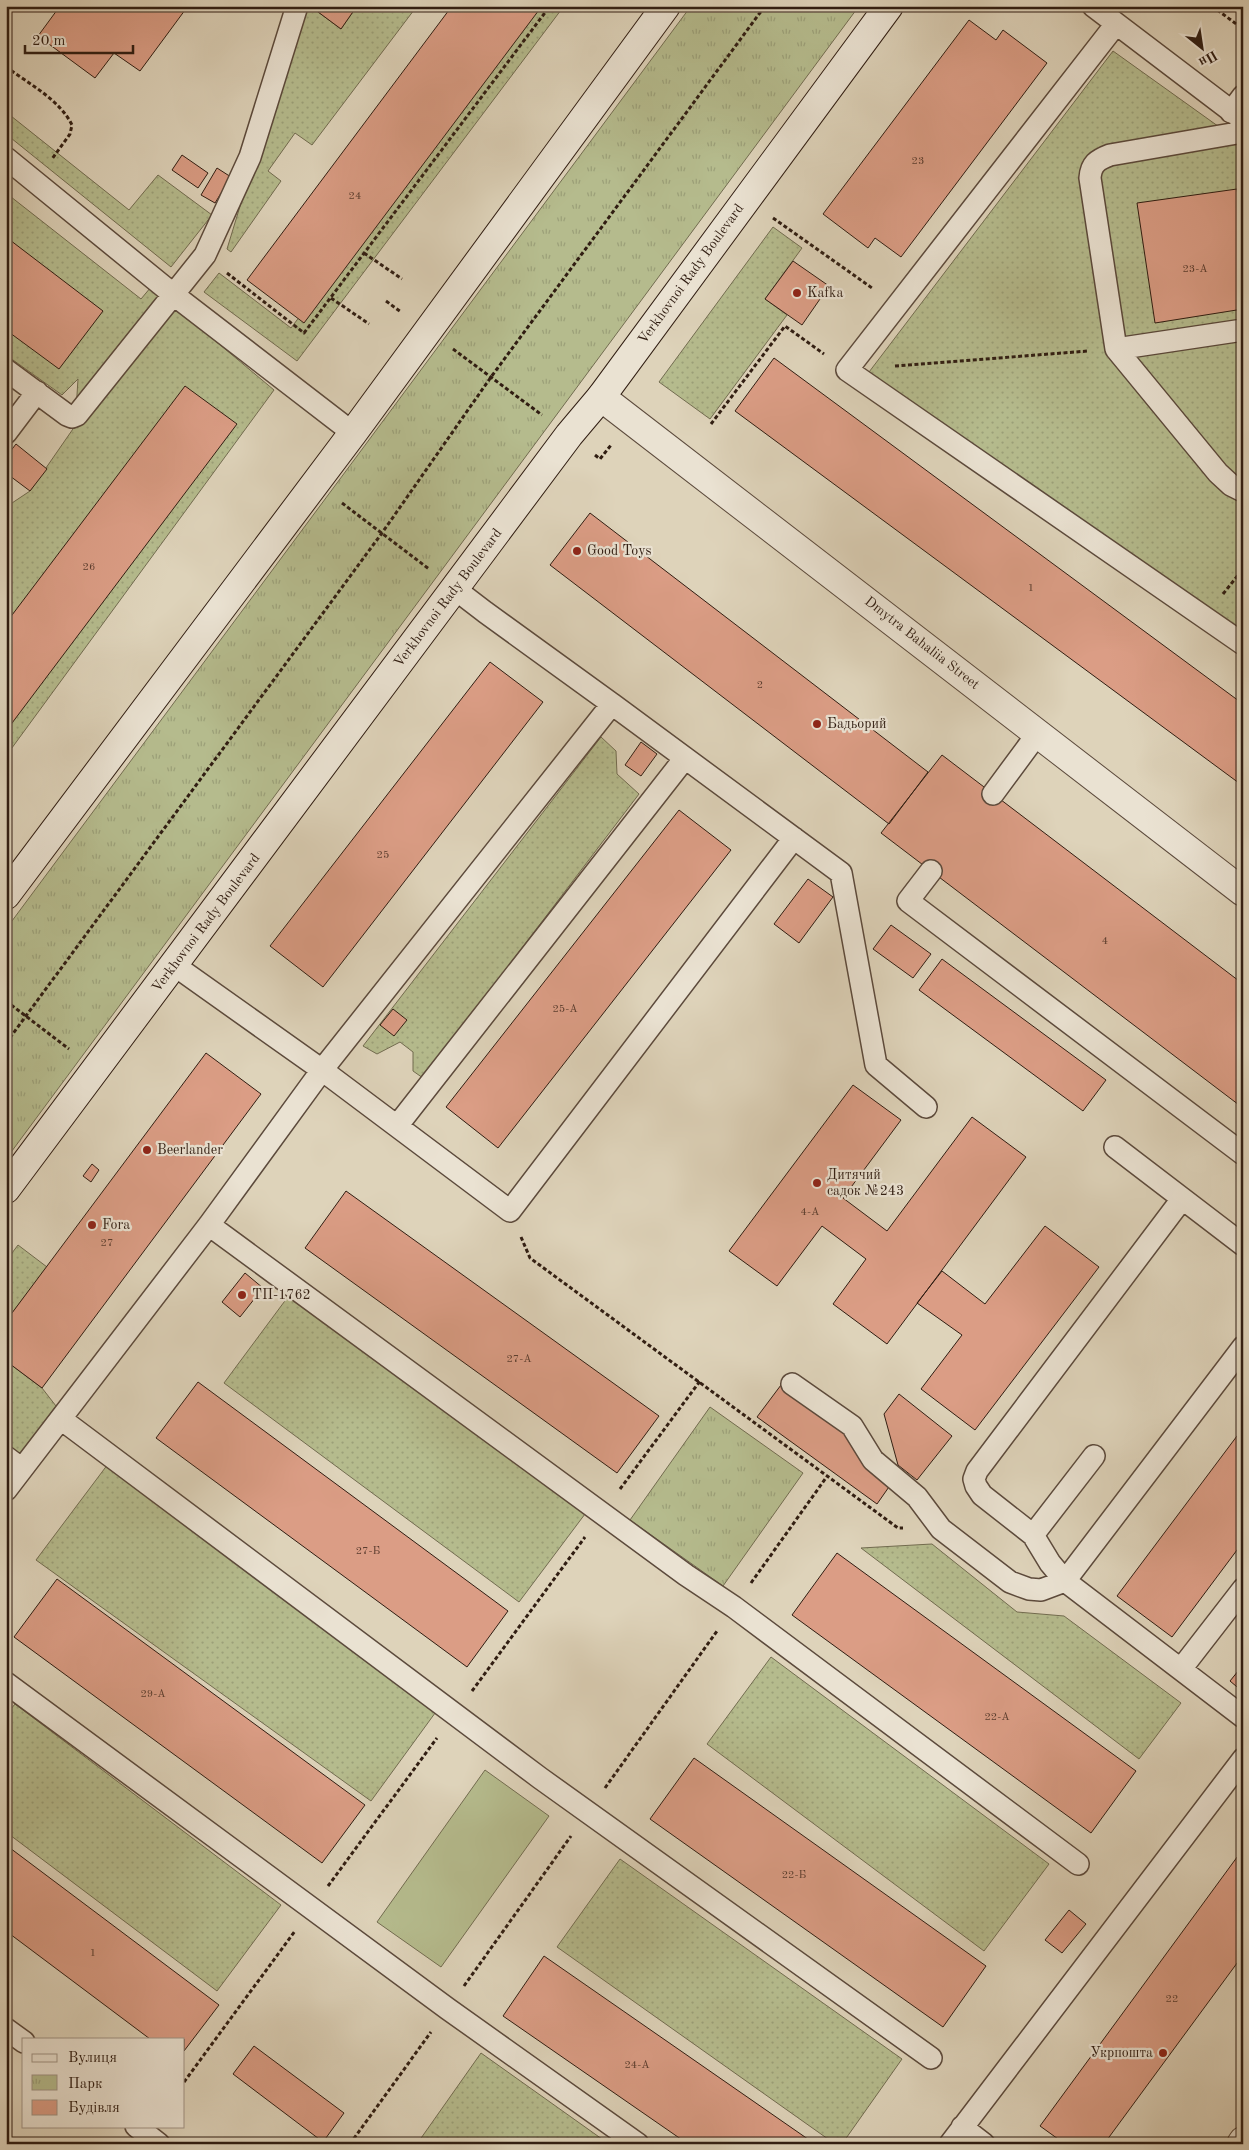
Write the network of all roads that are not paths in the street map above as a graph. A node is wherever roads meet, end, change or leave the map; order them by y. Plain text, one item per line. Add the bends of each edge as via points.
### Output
1 (296, 6) edge
2 (666, 6) edge
3 (889, 6) edge
4 (1093, 6) edge
5 (1116, 24) junction
6 (1239, 109) edge
7 (1243, 132) edge
8 (6, 158) edge
9 (174, 295) junction
10 (1243, 330) edge
11 (1116, 349) junction
12 (6, 370) edge
13 (37, 392) junction
14 (601, 397) junction
15 (353, 432) junction
16 (6, 433) edge
17 (1243, 491) edge
18 (455, 589) junction
19 (1243, 644) edge
20 (612, 704) junction
21 (1038, 733) junction
22 (685, 758) junction
23 (993, 794) dead end
24 (794, 838) junction
25 (931, 871) dead end
26 (1243, 892) edge
27 (6, 895) edge
28 (174, 965) junction
29 (322, 1070) junction
30 (926, 1107) dead end
31 (397, 1126) junction
32 (1115, 1147) dead end
33 (1243, 1154) edge
34 (6, 1189) edge
35 (1182, 1199) junction
36 (209, 1225) junction
37 (1243, 1245) edge
38 (1243, 1347) edge
39 (792, 1384) dead end
40 (61, 1419) junction
41 (1094, 1456) dead end
42 (14, 1463) edge
43 (6, 1490) edge
44 (1033, 1535) junction
45 (1065, 1581) junction
46 (1243, 1589) edge
47 (1182, 1669) junction
48 (6, 1683) edge
49 (1243, 1717) edge
50 (1243, 1759) edge
51 (1078, 1864) dead end
52 (6, 2029) edge
53 (22, 2041) edge
54 (931, 2058) dead end
55 (139, 2128) edge
56 (956, 2136) edge
57 (159, 2144) edge
58 (638, 2144) edge
59 (984, 2144) edge

1 - 9 lane via 250,157 205,255
2 - 15 street
3 - 14 street, Verkhovnoi Rady Boulevard
4 - 5 lane
5 - 6 lane
5 - 19 lane via 847,370
7 - 11 lane via 1110,155 1098,159 1091,168
8 - 9 lane
9 - 13 lane via 76,415 67,415
9 - 15 lane
10 - 11 lane
11 - 17 lane via 1218,473
12 - 13 lane
13 - 16 lane
14 - 18 street, Verkhovnoi Rady Boulevard
14 - 21 street, Dmytra Bahaliia Street
15 - 27 street
18 - 20 lane
18 - 28 street, Verkhovnoi Rady Boulevard
20 - 22 lane
20 - 29 lane
21 - 23 lane
21 - 26 street, Dmytra Bahaliia Street
22 - 24 lane
22 - 31 lane
24 - 30 lane via 841,873 876,1064
24 - 31 lane via 510,1211
25 - 33 lane via 908,901
28 - 29 lane
28 - 34 street, Verkhovnoi Rady Boulevard
29 - 31 lane
29 - 36 lane
32 - 35 lane
35 - 37 lane
35 - 44 lane via 977,1471 974,1479 982,1495
36 - 40 lane
36 - 51 lane via 742,1613
38 - 45 lane
39 - 45 lane via 852,1426 873,1460 917,1498 941,1530 1010,1582 1041,1590
40 - 42 lane
40 - 54 lane via 540,1778
41 - 44 lane
42 - 43 lane
44 - 45 lane
45 - 47 lane
46 - 47 lane
47 - 49 lane
48 - 58 lane via 448,2009
50 - 56 lane
52 - 53 lane
55 - 57 lane
56 - 59 lane

